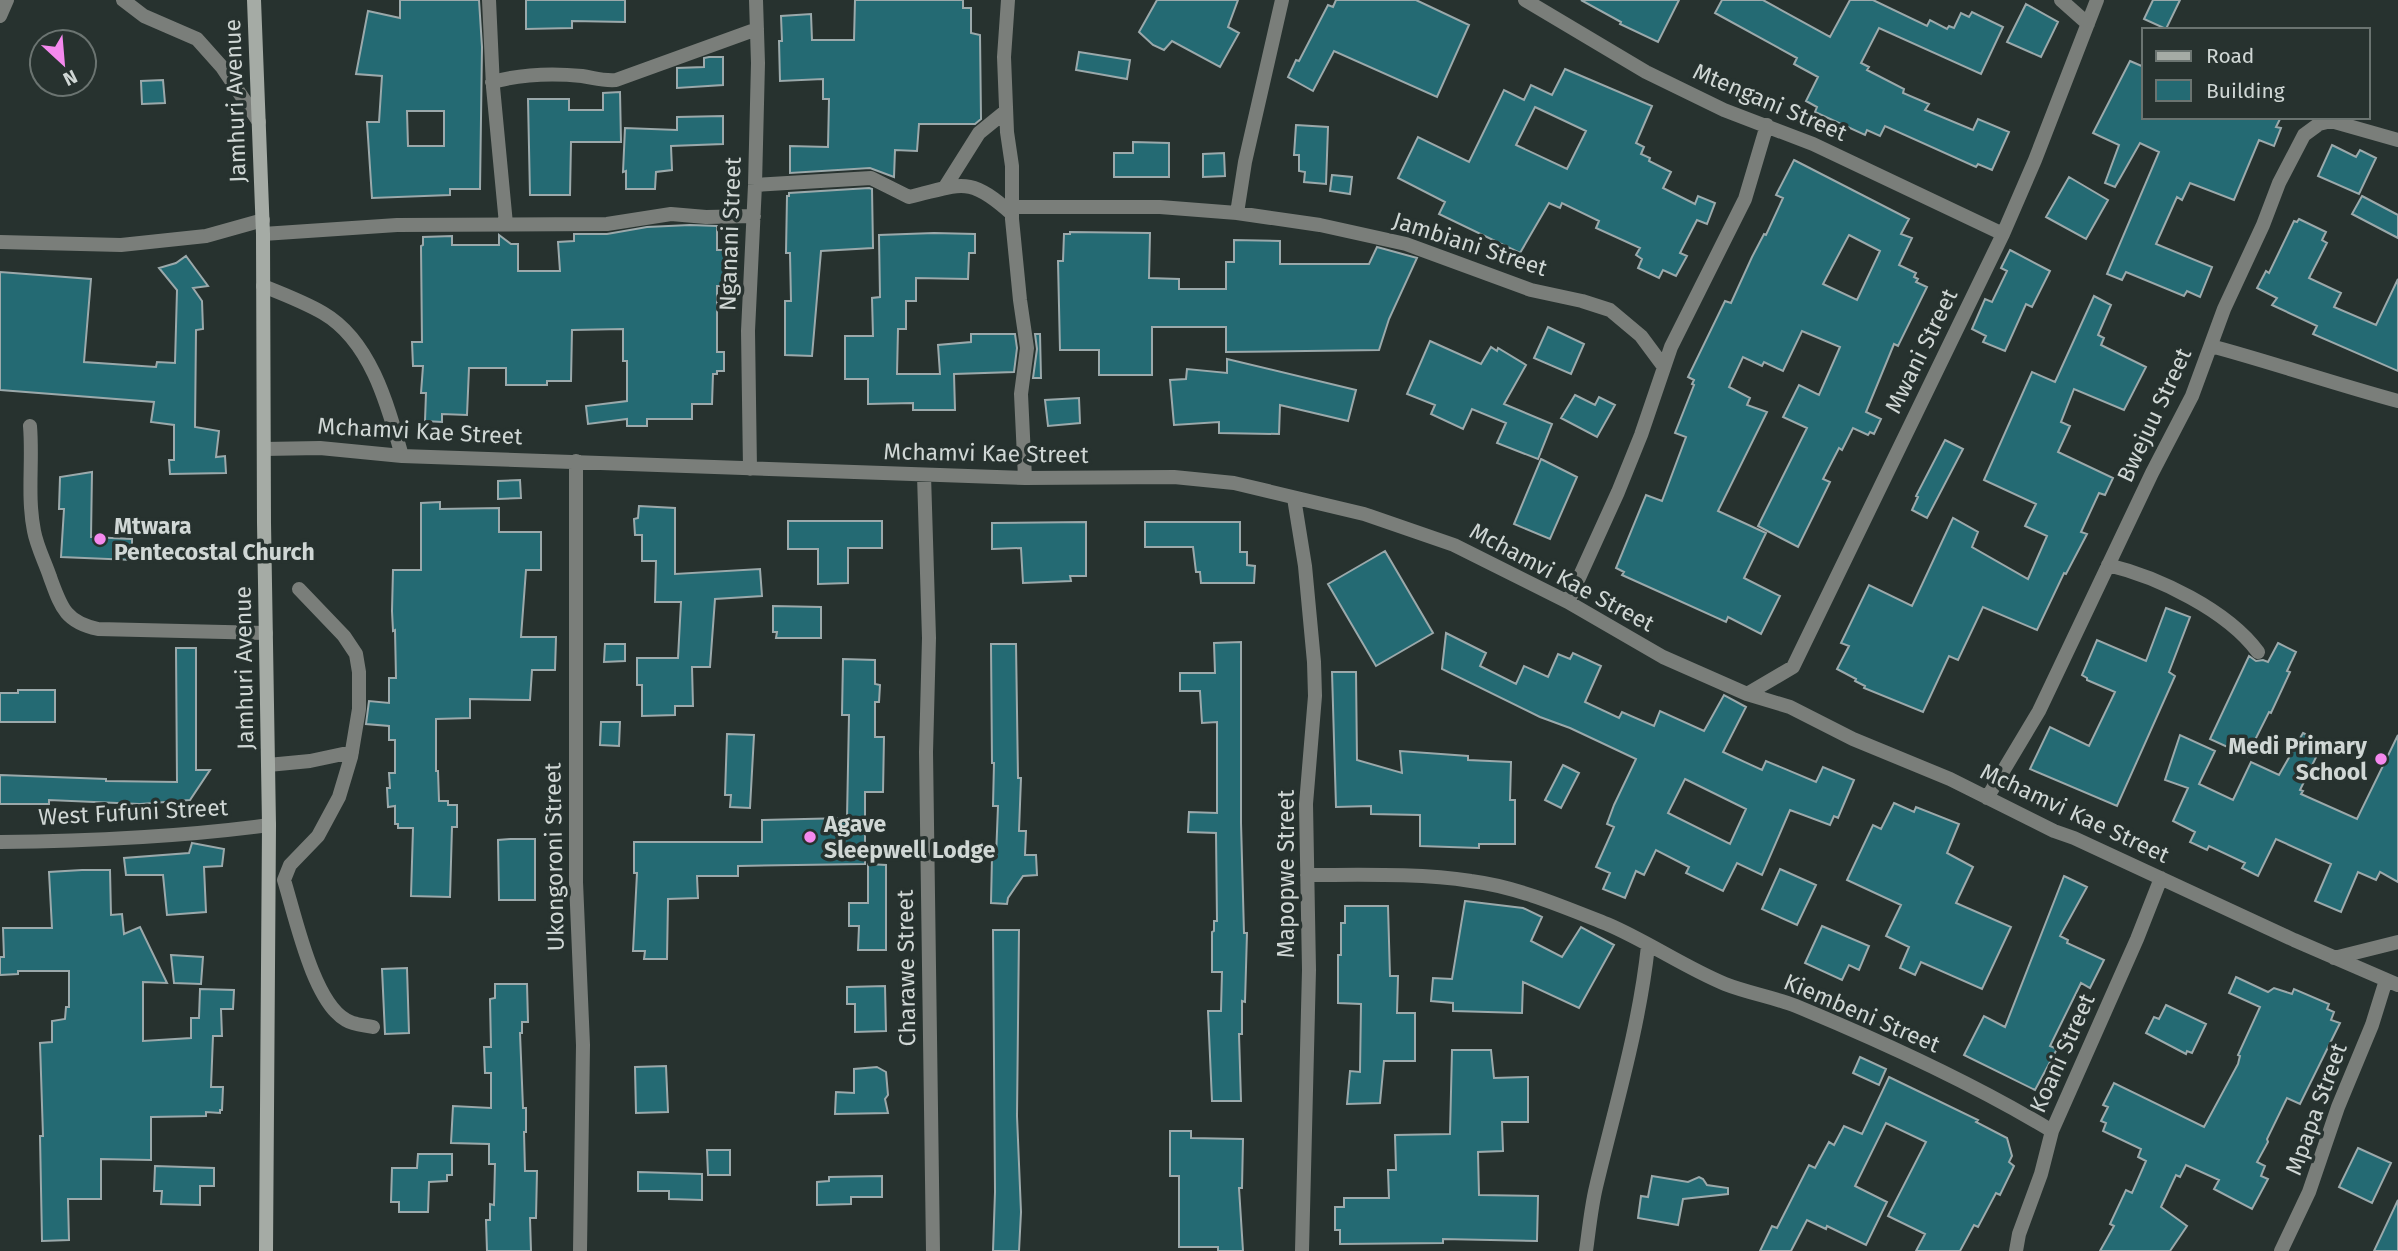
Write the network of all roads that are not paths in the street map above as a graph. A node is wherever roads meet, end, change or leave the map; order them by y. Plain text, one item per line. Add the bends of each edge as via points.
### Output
1 (7, 0) edge
2 (123, 0) edge
3 (254, 0) edge
4 (489, 0) edge
5 (756, 0) edge
6 (1009, 0) edge
7 (1282, 0) edge
8 (1525, 0) edge
9 (2061, 0) edge
10 (2097, 0) edge
11 (0, 16) edge
12 (2088, 24) junction
13 (757, 29) junction
14 (492, 82) junction
15 (1006, 111) junction
16 (259, 122) junction
17 (1767, 125) junction
18 (2398, 140) edge
19 (755, 185) junction
20 (945, 187) junction
21 (1012, 211) junction
22 (1237, 212) junction
23 (754, 216) junction
24 (506, 224) junction
25 (263, 227) junction
26 (2003, 234) junction
27 (0, 242) edge
28 (263, 286) junction
29 (2211, 346) junction
30 (1664, 367) junction
31 (2398, 401) edge
32 (30, 426) dead end
33 (264, 449) junction
34 (402, 456) junction
35 (576, 461) junction
36 (750, 469) junction
37 (923, 475) junction
38 (1025, 478) junction
39 (1294, 498) junction
40 (2108, 565) junction
41 (299, 589) dead end
42 (1568, 602) junction
43 (266, 633) junction
44 (2258, 652) dead end
45 (1747, 694) junction
46 (352, 752) junction
47 (268, 765) junction
48 (1987, 798) junction
49 (269, 825) junction
50 (0, 842) edge
51 (1307, 875) junction
52 (2161, 878) junction
53 (2398, 942) edge
54 (1648, 946) junction
55 (2334, 958) junction
56 (2392, 982) edge
57 (373, 1027) dead end
58 (2052, 1131) junction
59 (266, 1251) edge
60 (580, 1251) edge
61 (933, 1251) edge
62 (1302, 1251) edge
63 (1586, 1251) edge
64 (2016, 1251) edge
65 (2281, 1251) edge

1 - 11 street
2 - 16 street via 144,16 197,39
3 - 16 street, Jamhuri Avenue
4 - 14 street
5 - 13 street, Nganani Street
6 - 15 street
7 - 22 street
8 - 17 street, Mtengani Street via 1646,72 1724,110
9 - 12 street
10 - 12 street, Mwani Street
12 - 26 street, Mwani Street
13 - 14 street via 616,80 542,75
13 - 19 street, Nganani Street
14 - 24 street
15 - 20 street via 979,134
15 - 21 street
16 - 25 street, Jamhuri Avenue
17 - 26 street, Mtengani Street
17 - 30 street via 1745,199
18 - 29 street, Bwejuu Street via 2331,121 2304,135 2278,183
19 - 20 street via 871,178 909,197
19 - 23 street, Nganani Street
20 - 21 street via 975,187
21 - 22 street, Jambiani Street via 1160,207
21 - 38 street via 1027,348 1021,394
22 - 30 street, Jambiani Street via 1406,244 1531,290 1610,310 1641,336
23 - 24 street via 671,214 607,224
23 - 36 street, Nganani Street via 748,331
24 - 25 street
25 - 27 street via 121,245
25 - 28 street, Jamhuri Avenue
26 - 45 street, Mwani Street via 1793,667
28 - 33 street, Jamhuri Avenue
28 - 34 street via 325,314 345,331 366,357
29 - 31 street
29 - 40 street, Bwejuu Street via 2192,396
30 - 42 street via 1618,492
32 - 43 street via 34,532 65,613 80,625 98,629
33 - 34 street, Mchamvi Kae Street via 320,448
33 - 43 street, Jamhuri Avenue
34 - 35 street, Mchamvi Kae Street
35 - 36 street, Mchamvi Kae Street
35 - 60 street, Ukongoroni Street via 575,829 583,1045
36 - 37 street, Mchamvi Kae Street
37 - 38 street, Mchamvi Kae Street
37 - 61 street, Charawe Street via 929,638 926,752
38 - 39 street, Mchamvi Kae Street via 1174,477 1234,483
39 - 42 street, Mchamvi Kae Street via 1364,514 1454,545
39 - 51 street, Mapopwe Street via 1314,662
40 - 44 street via 2137,573 2205,605
40 - 48 street, Bwejuu Street via 2039,711
41 - 46 street via 356,654 359,709
42 - 45 street, Mchamvi Kae Street via 1663,657
43 - 47 street, Jamhuri Avenue
45 - 48 street, Mchamvi Kae Street via 1790,707
46 - 47 street
46 - 57 street via 339,797 318,836 290,864 284,880 315,979 345,1020
47 - 49 street, Jamhuri Avenue
48 - 52 street, Mchamvi Kae Street
49 - 50 street, West Fufuni Street
49 - 59 street, Jamhuri Avenue
51 - 54 street, Kiembeni Street via 1471,881 1525,893 1609,925
51 - 62 street, Mapopwe Street
52 - 55 street, Mchamvi Kae Street
52 - 58 street, Koani Street
53 - 55 street
54 - 58 street, Kiembeni Street via 1727,984 1793,1005 1957,1078
54 - 63 street via 1644,984 1595,1190
55 - 56 street, Mchamvi Kae Street
56 - 65 street, Mpapa Street
58 - 64 street, Koani Street

